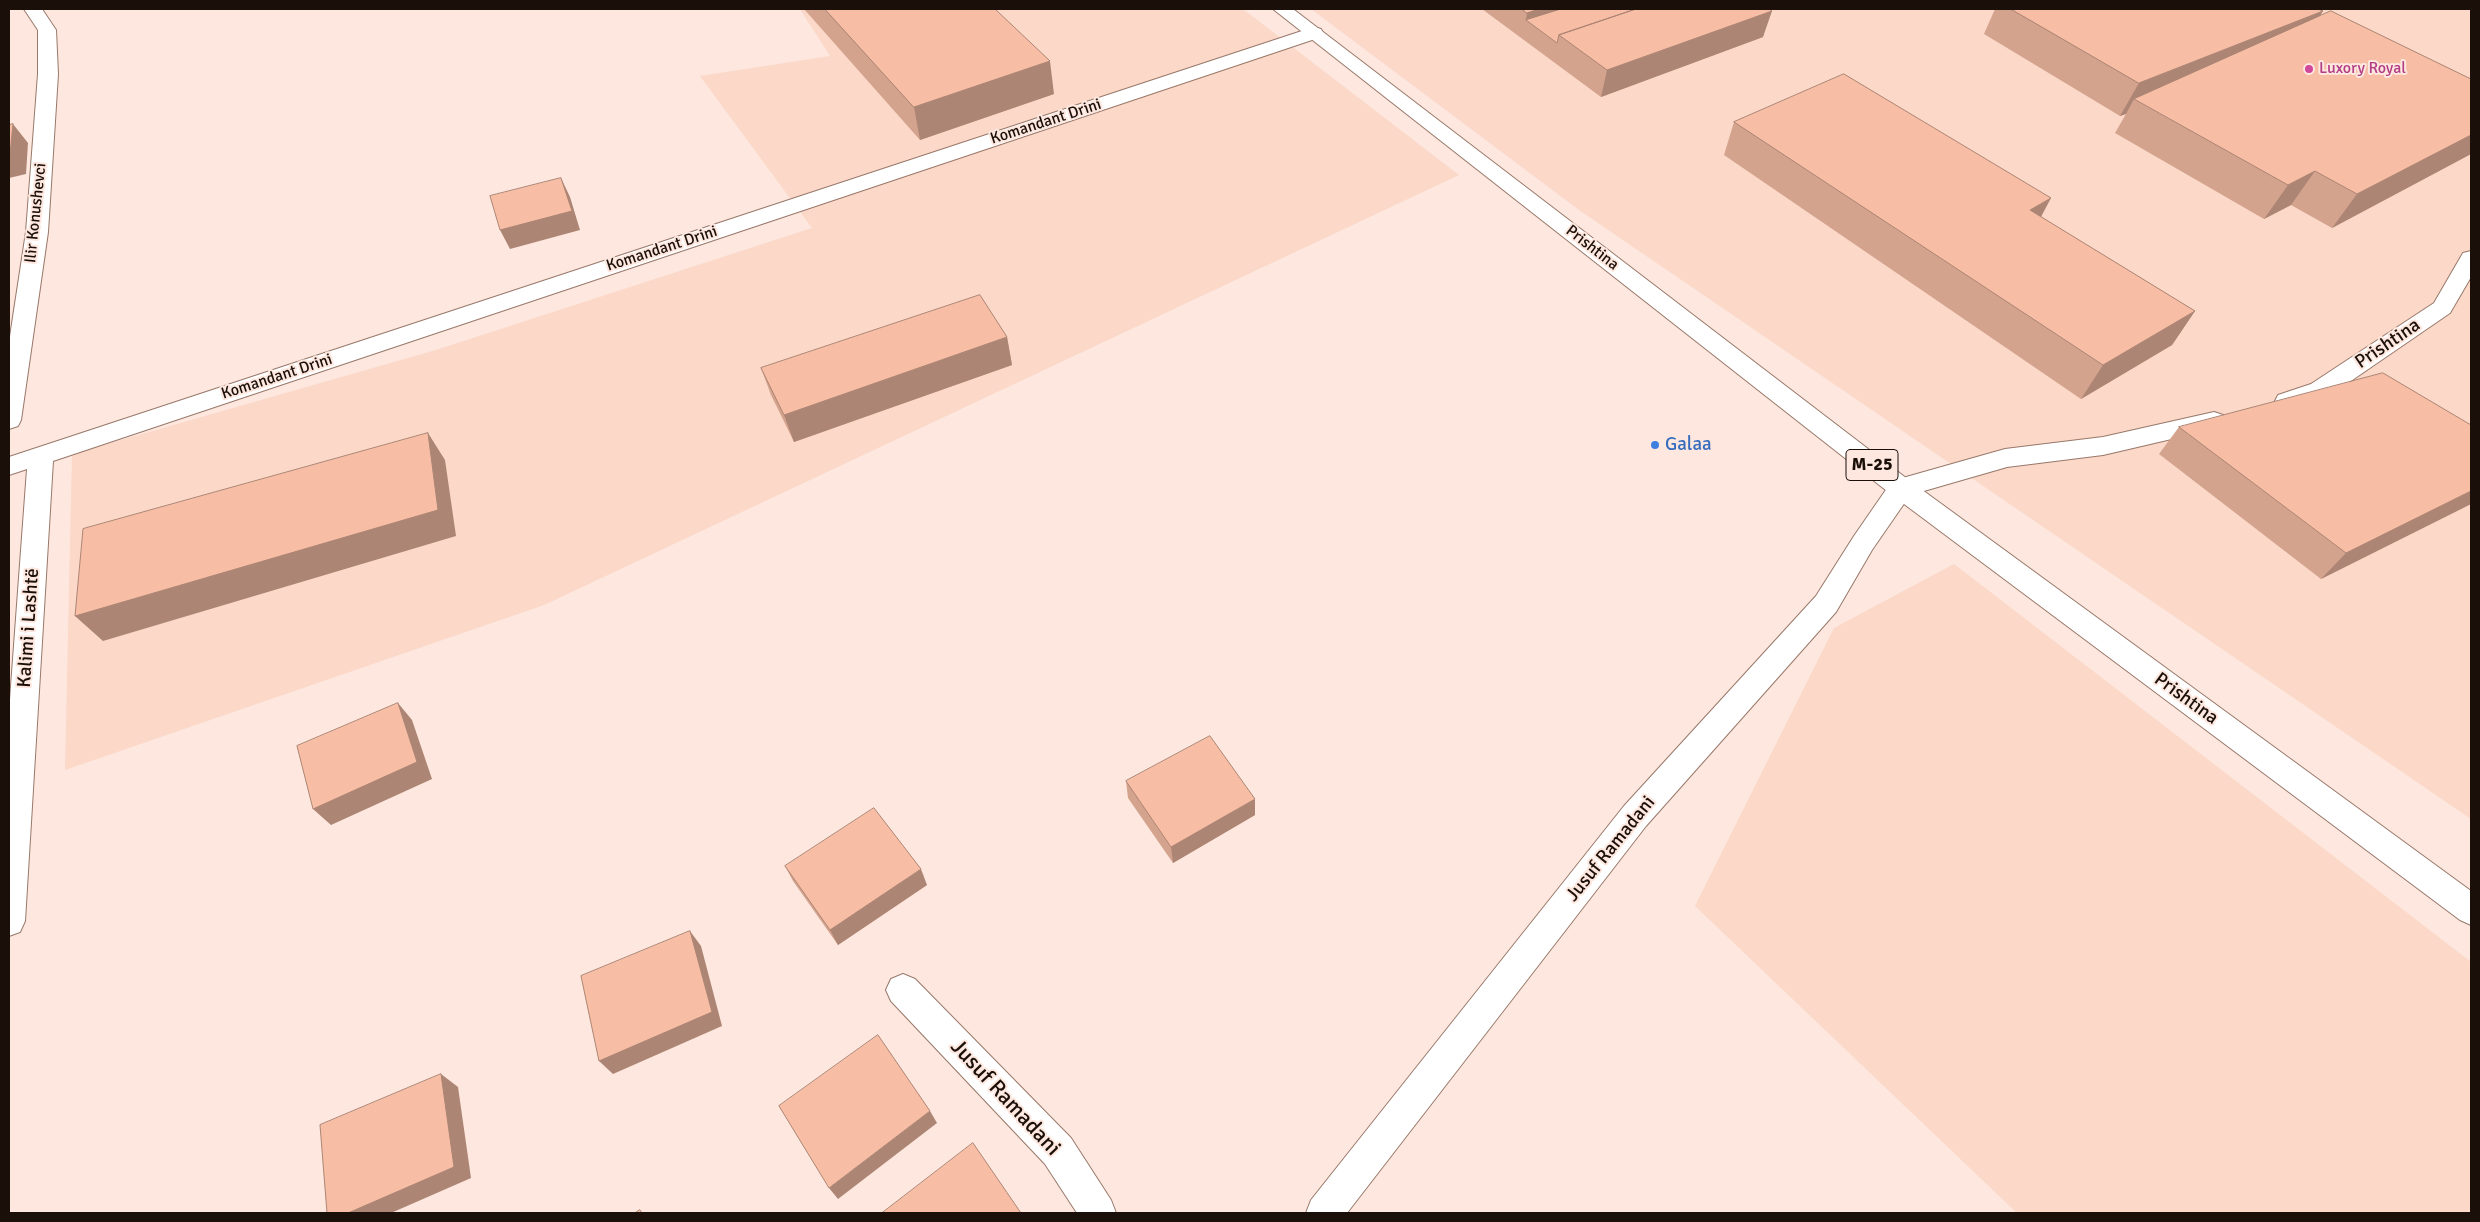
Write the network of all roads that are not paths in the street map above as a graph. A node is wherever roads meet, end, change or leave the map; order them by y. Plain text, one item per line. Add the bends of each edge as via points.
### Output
1 (33, 9) edge
2 (1282, 9) edge
3 (1314, 33) junction
4 (2471, 258) edge
5 (2266, 407) edge
6 (2240, 415) edge
7 (9, 420) edge
8 (41, 455) junction
9 (9, 466) edge
10 (1901, 488) junction
11 (2471, 910) edge
12 (9, 921) edge
13 (903, 990) dead end
14 (1098, 1213) edge
15 (1324, 1213) edge

1 - 7 street, Ilir Konushevci via 47,30 48,74 36,232
2 - 3 street, Prishtina / M-25
3 - 8 street, Komandant Drini
3 - 10 street, Prishtina / M-25
4 - 5 street, Prishtina via 2442,308 2320,390
6 - 10 street via 2103,446 2005,458
8 - 9 street, Komandant Drini
8 - 12 street, Kalimi i Lashtë
10 - 11 street, Prishtina / M-25
10 - 15 street, Jusuf Ramadani via 1863,542 1826,604 1635,816
13 - 14 street, Jusuf Ramadani via 1058,1151

